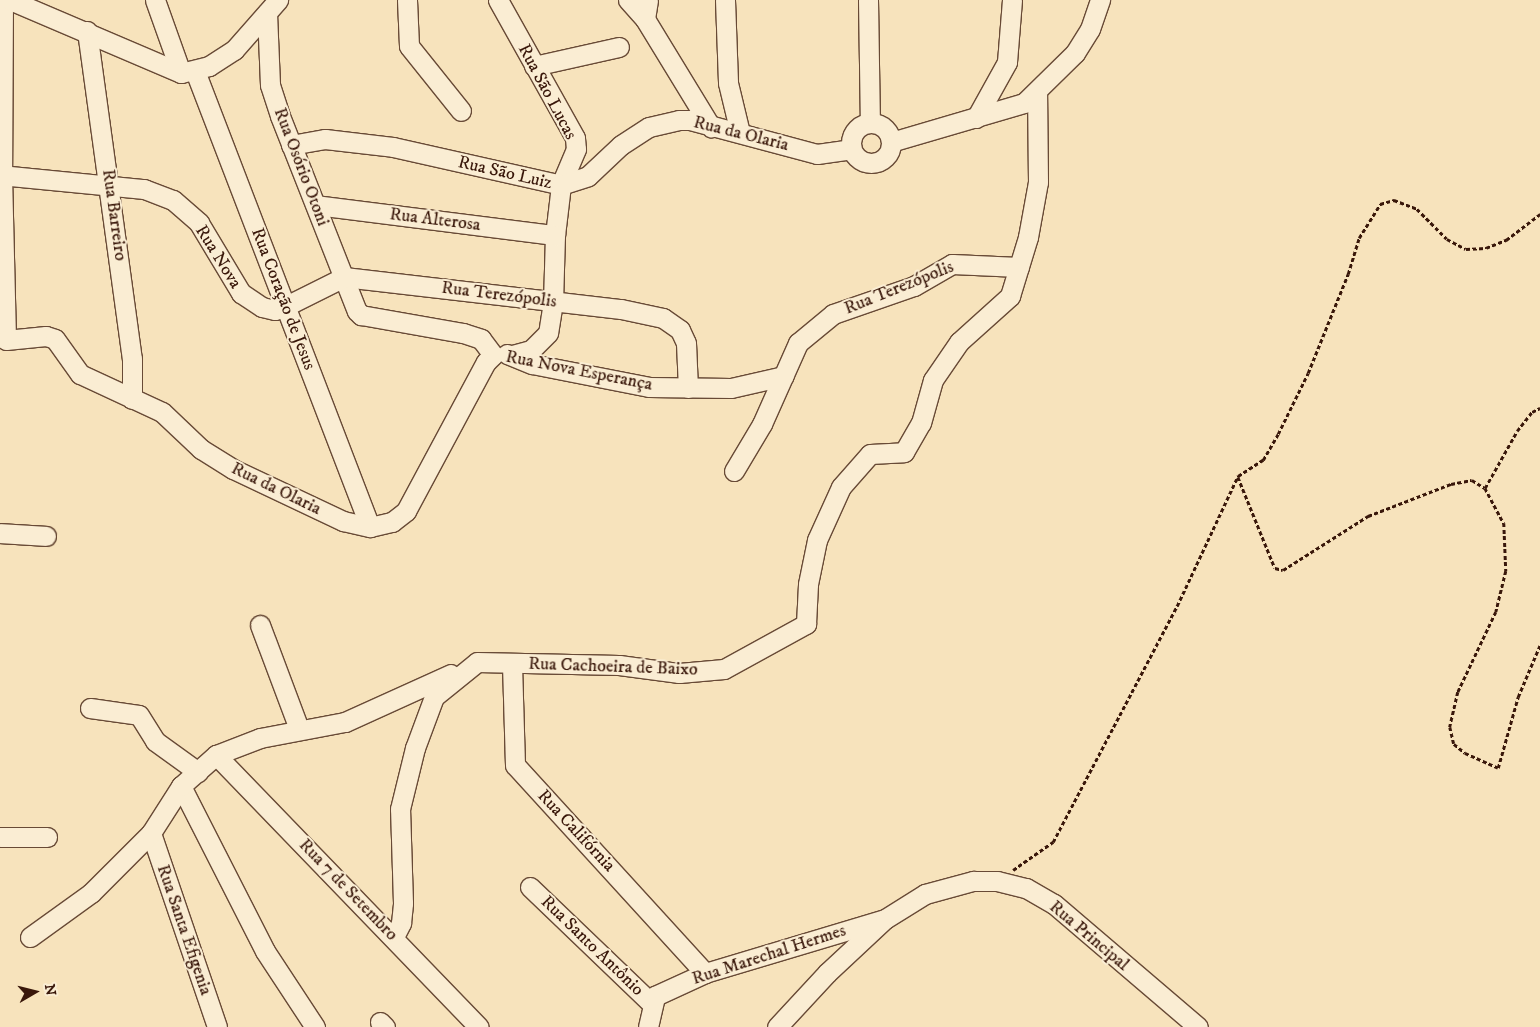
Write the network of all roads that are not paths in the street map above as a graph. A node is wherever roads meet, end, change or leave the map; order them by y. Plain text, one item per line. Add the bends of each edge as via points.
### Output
1 (2, 0) edge
2 (10, 0) edge
3 (155, 0) edge
4 (407, 0) edge
5 (628, 0) edge
6 (648, 0) edge
7 (725, 0) edge
8 (868, 0) edge
9 (1012, 0) edge
10 (1100, 0) edge
11 (502, 1) edge
12 (273, 6) edge
13 (645, 19) junction
14 (87, 31) junction
15 (619, 47) dead end
16 (534, 66) junction
17 (188, 72) junction
18 (1037, 92) junction
19 (461, 111) dead end
20 (976, 118) junction
21 (870, 123) junction
22 (711, 127) junction
23 (740, 133) junction
24 (891, 142) junction
25 (291, 146) junction
26 (851, 149) junction
27 (1, 175) edge
28 (110, 185) junction
29 (560, 185) junction
30 (316, 205) junction
31 (554, 235) junction
32 (1018, 268) junction
33 (344, 277) junction
34 (553, 302) junction
35 (286, 306) junction
36 (361, 315) joint
37 (512, 355) junction
38 (493, 356) junction
39 (784, 376) junction
40 (688, 388) junction
41 (132, 399) junction
42 (734, 471) dead end
43 (370, 527) junction
44 (0, 533) edge
45 (46, 536) dead end
46 (260, 625) dead end
47 (477, 662) junction
48 (512, 664) junction
49 (90, 708) dead end
50 (299, 729) junction
51 (216, 755) junction
52 (198, 772) junction
53 (181, 786) junction
54 (151, 833) junction
55 (0, 837) edge
56 (46, 837) dead end
57 (530, 887) dead end
58 (885, 919) junction
59 (30, 937) dead end
60 (394, 937) junction
61 (705, 972) junction
62 (653, 1005) junction
63 (217, 1027) edge
64 (315, 1027) edge
65 (479, 1027) edge
66 (648, 1027) edge
67 (777, 1027) edge
68 (1198, 1027) edge

1 - 27 street
2 - 14 street
3 - 17 street, Rua Coração de Jesus
4 - 19 street via 409,46
5 - 13 street
6 - 13 street
7 - 23 street via 728,83
8 - 21 street
9 - 20 street via 1007,62
10 - 18 street via 1090,29 1075,53
11 - 16 street, Rua São Lucas
12 - 17 street via 234,50
12 - 25 street, Rua Osório Otoni via 270,85
13 - 22 street
14 - 17 street
14 - 28 street, Rua Barreiro
15 - 16 street
16 - 29 street, Rua São Lucas via 574,138 573,163
17 - 35 street, Rua Coração de Jesus
18 - 20 street via 1024,103
18 - 32 street via 1038,182 1028,237
20 - 24 street
21 - 24 street via 882,126
21 - 26 street via 854,132
22 - 23 street, Rua da Olaria
22 - 29 street, Rua da Olaria via 690,120 649,127 621,145 588,176
23 - 26 street, Rua da Olaria via 818,154
24 - 26 street via 888,155 877,163 859,160
25 - 29 street, Rua São Luiz via 325,139 393,147
25 - 30 street, Rua Osório Otoni
27 - 28 street, Rua Nova
27 - 41 street, Rua da Olaria via 6,340 46,336 55,340 80,374
28 - 35 street, Rua Nova via 144,189 173,200 199,223 241,294 262,308 275,310
28 - 41 street, Rua Barreiro via 132,359
29 - 31 street, Rua São Luiz
30 - 31 street, Rua Alterosa
30 - 33 street, Rua Osório Otoni
31 - 34 street, Rua São Luiz
32 - 39 street, Rua Terezópolis via 952,264 914,286 833,314 798,343
32 - 48 street, Rua Cachoeira de Baixo via 1010,296 959,342 933,380 921,423 904,452 870,454 841,487 817,540 808,584 806,624 724,669 679,673 619,665
33 - 34 street, Rua Terezópolis
33 - 35 street, Rua Nova
33 - 36 street, Rua Osório Otoni
34 - 37 street, Rua São Luiz via 548,333 541,343 531,350
34 - 40 street, Rua Terezópolis via 620,309 663,318 680,330 686,343
35 - 43 street, Rua Coração de Jesus
36 - 38 street, Rua Nova Esperança via 463,333 481,339
37 - 38 street, Rua Nova Esperança
37 - 40 street, Rua Nova Esperança via 532,364 649,387
38 - 43 street, Rua da Olaria via 486,362 406,511 392,522
39 - 40 street, Rua Nova Esperança via 740,386
39 - 42 street, Rua Terezópolis via 745,457
41 - 43 street, Rua da Olaria via 162,412 201,449 233,469 343,521
44 - 45 street
46 - 50 street
47 - 48 street, Rua Cachoeira de Baixo
47 - 50 street via 345,722
47 - 60 street via 434,697 415,748 400,809 402,903 401,923
48 - 61 street, Rua Califórnia via 515,765
49 - 52 street via 139,714 156,741
50 - 51 street via 260,738
51 - 52 street
51 - 60 street, Rua 7 de Setembro
52 - 53 street
53 - 54 street
53 - 64 street via 265,951
54 - 59 street via 91,893
54 - 63 street, Rua Santa Efigenia
55 - 56 street
57 - 62 street, Rua Santo Antônio
58 - 61 street, Rua Marechal Hermes
58 - 67 street, Rua Principal
58 - 68 street, Rua Principal via 925,894 948,886 997,881 1026,888 1054,904
60 - 65 street, Rua 7 de Setembro
61 - 62 street, Rua Marechal Hermes via 656,996
62 - 66 street

